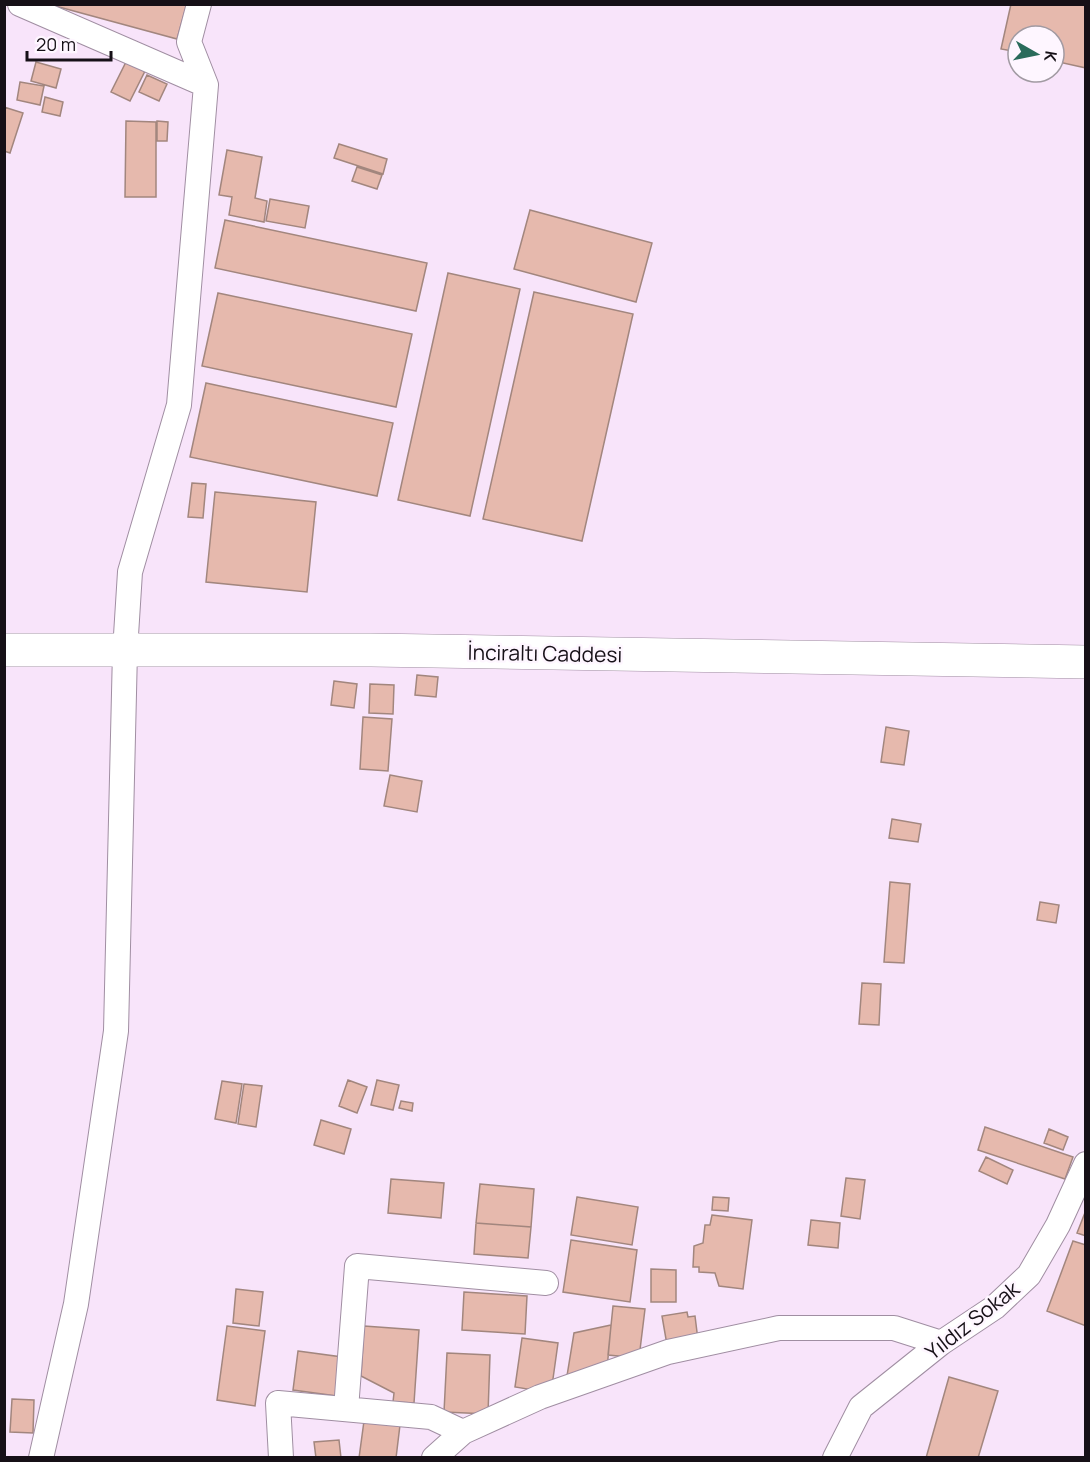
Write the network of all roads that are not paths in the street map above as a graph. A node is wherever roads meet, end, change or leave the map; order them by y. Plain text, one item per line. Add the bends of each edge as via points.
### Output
1 (20, 4) edge
2 (199, 4) edge
3 (206, 85) junction
4 (4, 650) edge
5 (125, 651) junction
6 (1086, 662) edge
7 (1086, 1164) edge
8 (546, 1283) dead end
9 (941, 1343) junction
10 (346, 1409) junction
11 (463, 1432) junction
12 (41, 1458) edge
13 (281, 1458) edge
14 (434, 1458) edge
15 (835, 1458) edge

1 - 3 street
2 - 3 street via 189,42
3 - 5 street via 179,405 130,572
4 - 5 main road, İnciraltı Caddesi
5 - 6 main road, İnciraltı Caddesi via 371,650
5 - 12 street via 116,1031 76,1304
7 - 9 street, Yıldız Sokak via 1029,1275 995,1307
8 - 10 street via 357,1266
9 - 11 street via 894,1328 779,1328 668,1352 540,1397
9 - 15 street, Yıldız Sokak via 861,1407
10 - 11 street via 431,1417
10 - 13 street via 278,1403
11 - 14 street

